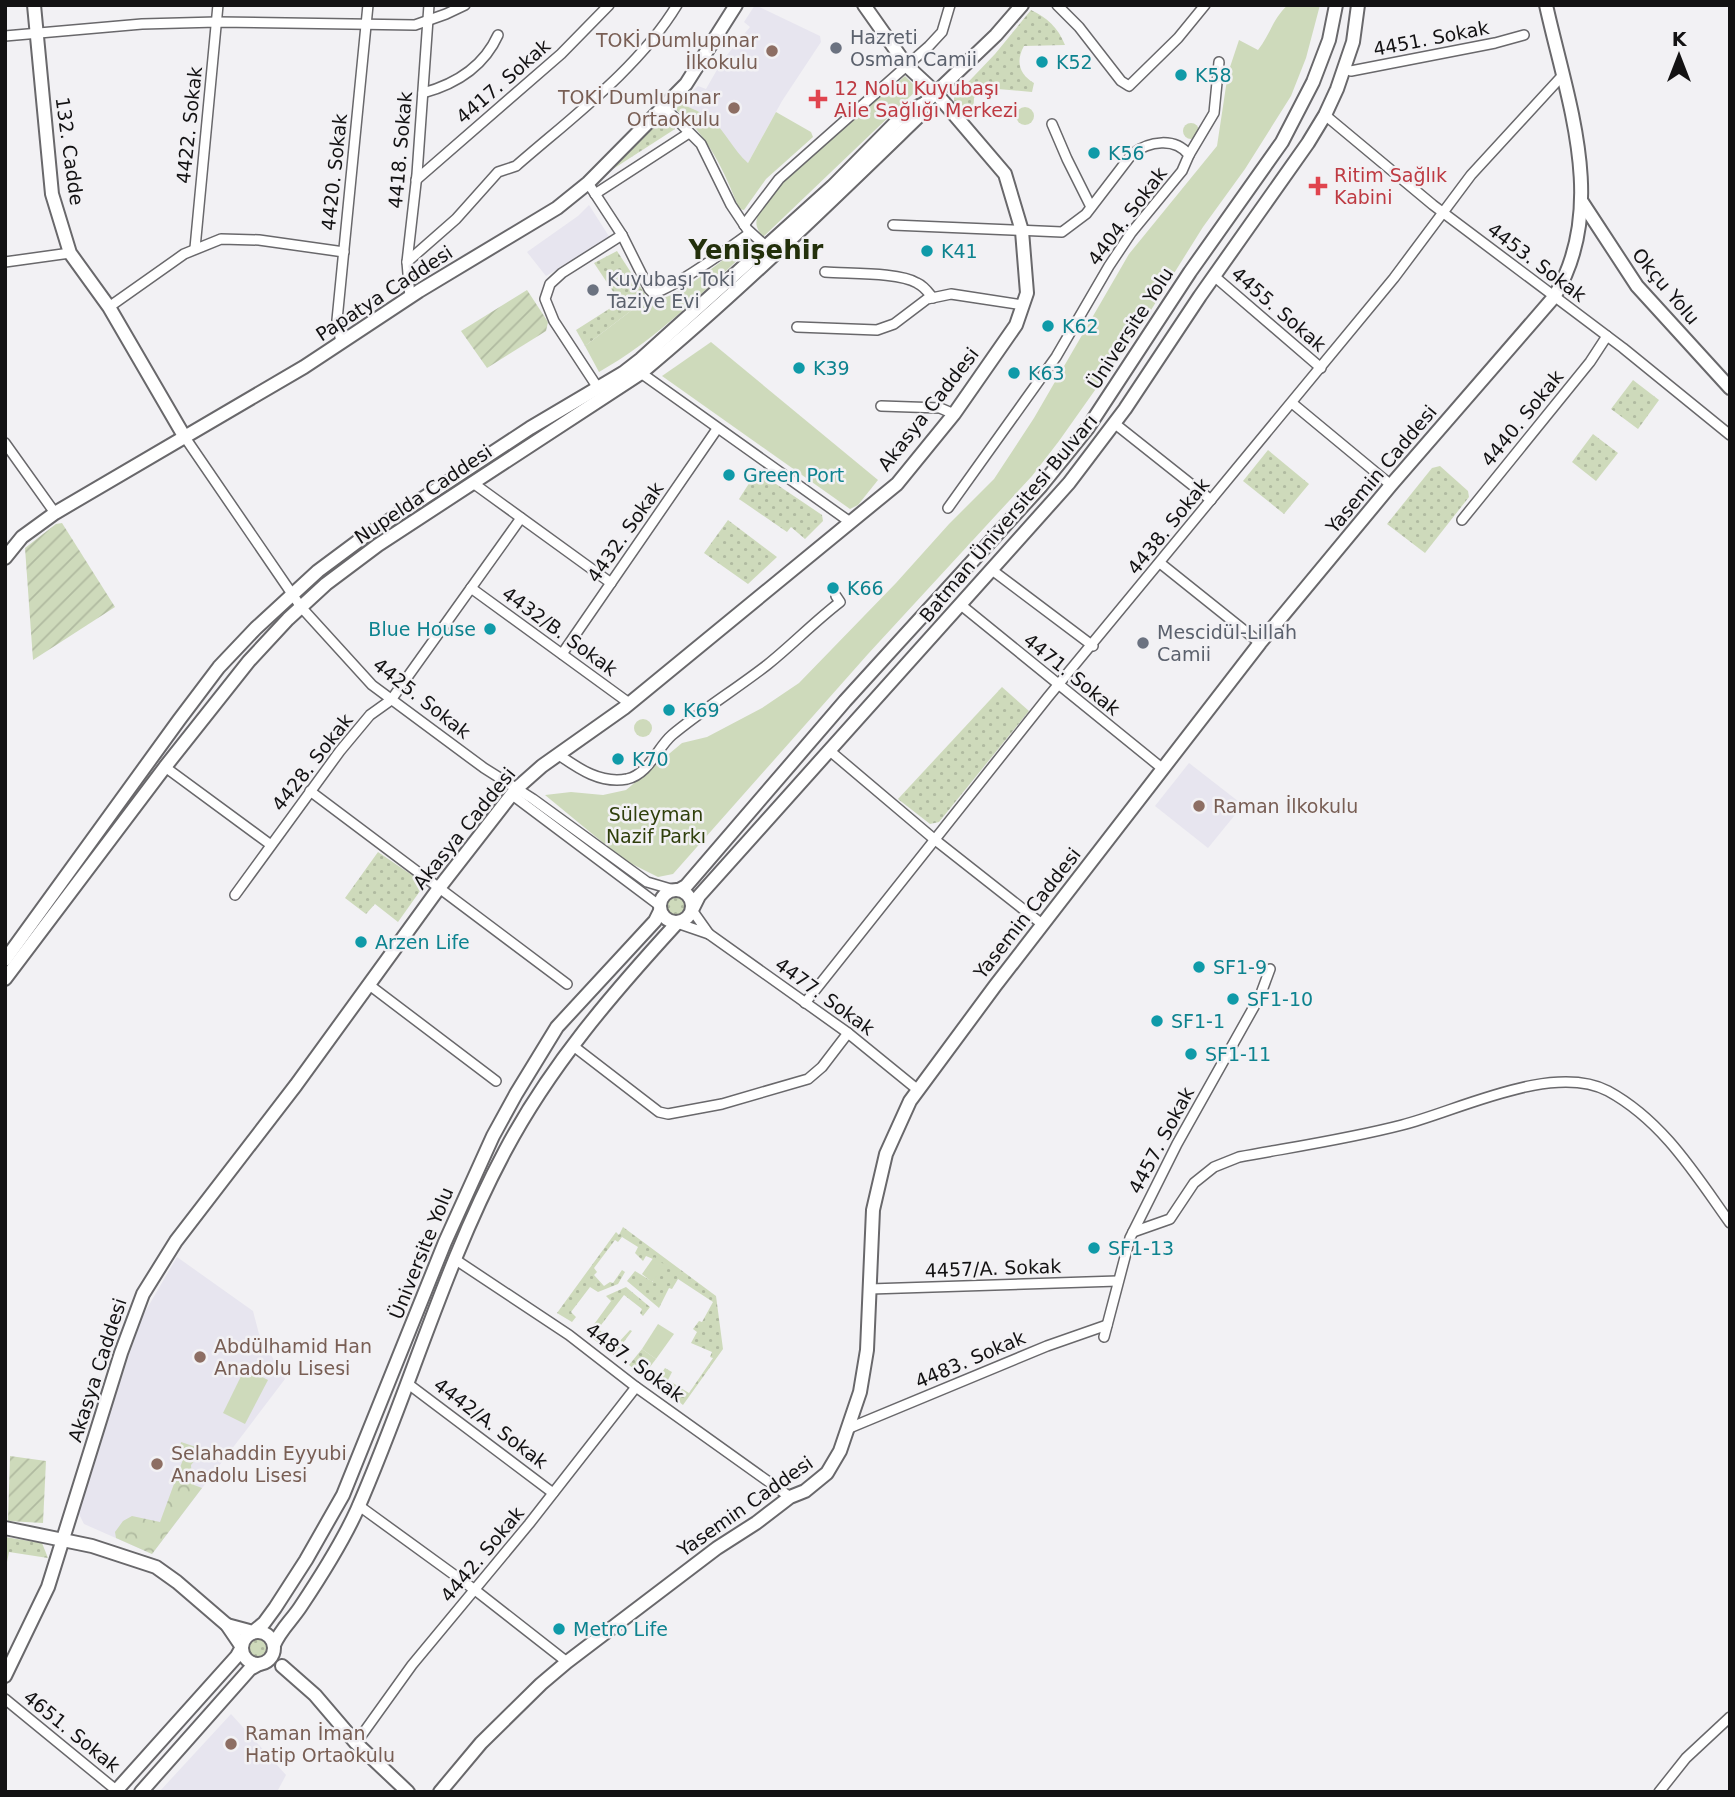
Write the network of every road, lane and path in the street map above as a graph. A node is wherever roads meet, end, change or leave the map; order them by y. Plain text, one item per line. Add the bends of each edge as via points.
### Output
1 (34, 5) edge
2 (218, 5) edge
3 (368, 5) edge
4 (429, 5) edge
5 (465, 5) edge
6 (610, 5) edge
7 (677, 5) edge
8 (736, 5) edge
9 (864, 5) edge
10 (950, 5) edge
11 (1022, 5) edge
12 (1057, 5) edge
13 (1205, 5) edge
14 (1336, 5) edge
15 (1358, 5) edge
16 (1546, 5) edge
17 (428, 20) junction
18 (217, 22) junction
19 (367, 23) junction
20 (36, 33) junction
21 (498, 35) dead end
22 (5, 36) edge
23 (1524, 36) dead end
24 (1219, 62) dead end
25 (907, 66) junction
26 (1344, 68) junction
27 (1562, 76) junction
28 (935, 92) junction
29 (423, 93) junction
30 (663, 106) junction
31 (1325, 115) junction
32 (1052, 124) dead end
33 (690, 133) junction
34 (1189, 155) junction
35 (416, 180) junction
36 (591, 188) junction
37 (1582, 202) junction
38 (1091, 207) junction
39 (1444, 213) junction
40 (893, 225) dead end
41 (747, 229) junction
42 (1022, 231) junction
43 (622, 235) junction
44 (195, 248) junction
45 (770, 250) junction
46 (344, 251) junction
47 (70, 253) junction
48 (5, 261) edge
49 (407, 262) junction
50 (825, 272) dead end
51 (1214, 276) junction
52 (410, 297) junction
53 (1553, 297) junction
54 (933, 298) junction
55 (1023, 305) junction
56 (109, 307) junction
57 (797, 327) dead end
58 (1607, 336) junction
59 (341, 343) junction
60 (1321, 368) junction
61 (641, 373) junction
62 (598, 388) junction
63 (1730, 388) edge
64 (1292, 403) junction
65 (881, 406) dead end
66 (954, 414) junction
67 (1114, 423) junction
68 (717, 429) junction
69 (1730, 435) edge
70 (184, 436) junction
71 (5, 443) edge
72 (473, 483) junction
73 (1391, 485) junction
74 (1211, 500) junction
75 (948, 508) dead end
76 (55, 513) junction
77 (521, 518) junction
78 (1462, 520) dead end
79 (850, 522) junction
80 (5, 558) edge
81 (1160, 563) junction
82 (992, 570) junction
83 (611, 583) junction
84 (471, 588) junction
85 (293, 595) junction
86 (836, 596) dead end
87 (961, 605) junction
88 (301, 607) junction
89 (1260, 643) junction
90 (1093, 646) junction
91 (562, 654) junction
92 (1059, 686) junction
93 (391, 700) junction
94 (629, 703) junction
95 (830, 751) junction
96 (559, 755) junction
97 (165, 767) junction
98 (1163, 769) junction
99 (310, 791) junction
100 (514, 791) junction
101 (934, 839) junction
102 (271, 845) junction
103 (439, 888) junction
104 (676, 890) junction
105 (235, 895) dead end
106 (660, 908) junction
107 (692, 910) junction
108 (677, 923) junction
109 (1042, 925) junction
110 (709, 934) junction
111 (5, 960) edge
112 (1270, 969) dead end
113 (5, 979) edge
114 (368, 984) junction
115 (567, 984) dead end
116 (805, 1003) junction
117 (848, 1033) junction
118 (572, 1045) junction
119 (496, 1081) dead end
120 (918, 1090) junction
121 (1730, 1223) edge
122 (1133, 1232) junction
123 (456, 1259) junction
124 (1118, 1281) junction
125 (870, 1289) junction
126 (1107, 1325) junction
127 (1104, 1337) dead end
128 (407, 1383) junction
129 (636, 1387) junction
130 (847, 1429) junction
131 (553, 1493) junction
132 (790, 1497) junction
133 (358, 1505) junction
134 (5, 1528) edge
135 (63, 1541) junction
136 (475, 1590) junction
137 (227, 1625) junction
138 (253, 1632) junction
139 (242, 1647) junction
140 (274, 1648) junction
141 (567, 1662) junction
142 (262, 1664) junction
143 (282, 1666) junction
144 (5, 1676) edge
145 (5, 1699) edge
146 (1730, 1717) edge
147 (356, 1743) junction
148 (116, 1791) edge
149 (141, 1792) edge
150 (408, 1792) edge
151 (440, 1792) edge
152 (1659, 1792) edge

1 - 20 street, 132. Cadde
2 - 18 street, 4422. Sokak
3 - 19 street, 4420. Sokak
4 - 17 street, 4418. Sokak
5 - 17 street
6 - 35 street, 4417. Sokak via 561,54
7 - 49 street via 604,89 516,166 498,172 456,219
8 - 30 street, Papatya Caddesi via 686,84
9 - 25 street, Akasya Caddesi
10 - 25 street via 942,32
11 - 28 street, Nupelda Caddesi
12 - 13 street via 1129,86
14 - 104 street, Üniversite Yolu via 1313,82 1282,142 1087,429 686,886
15 - 26 street, Batman Üniversitesi Bulvarı
16 - 27 street, Yasemin Caddesi
17 - 19 street
17 - 29 street, 4418. Sokak
18 - 19 street
18 - 20 street
18 - 44 street, 4422. Sokak
19 - 46 street, 4420. Sokak
20 - 22 street
20 - 47 street, 132. Cadde via 52,194
21 - 29 street via 490,53 471,71
23 - 26 street, 4451. Sokak via 1351,71
24 - 34 street via 1214,113
25 - 28 street, Akasya Caddesi
25 - 41 street via 779,179
26 - 31 street, Batman Üniversitesi Bulvarı
27 - 37 street, Yasemin Caddesi via 1580,165
27 - 39 street, 4438. Sokak via 1471,175
28 - 42 street, Akasya Caddesi via 1005,174
28 - 45 street, Nupelda Caddesi via 918,117
29 - 35 street, 4418. Sokak
30 - 33 street
30 - 36 street, Papatya Caddesi
31 - 39 street, 4453. Sokak
31 - 51 street, Batman Üniversitesi Bulvarı
32 - 38 street
33 - 36 street
33 - 41 street via 701,144
34 - 38 street, 4404. Sokak via 1175,144 1142,147
34 - 75 street, 4404. Sokak via 1182,171 1109,266 1056,357
35 - 49 street, 4418. Sokak
36 - 43 street
36 - 52 street, Papatya Caddesi
37 - 53 street, Yasemin Caddesi via 1567,275
37 - 63 street, Okçu Yolu via 1637,286
38 - 42 street, 4404. Sokak via 1062,232
39 - 53 street, 4453. Sokak
39 - 60 street, 4438. Sokak
40 - 42 street, 4404. Sokak
41 - 43 street via 720,255 657,293 649,289
41 - 45 street
42 - 55 street, Akasya Caddesi via 1027,293
43 - 62 street via 562,272 550,284 545,299 554,321
44 - 46 street via 221,239
44 - 56 street
45 - 61 street, Nupelda Caddesi
45 - 62 street, Nupelda Caddesi via 623,373
46 - 59 street, 4420. Sokak via 337,320
47 - 48 street
47 - 56 street, 132. Cadde
49 - 52 street, 4418. Sokak
50 - 54 street via 916,281
51 - 60 street, 4455. Sokak
51 - 67 street, Batman Üniversitesi Bulvarı
52 - 59 street, Papatya Caddesi
53 - 58 street, 4453. Sokak
53 - 73 street, Yasemin Caddesi
54 - 55 street via 951,294
54 - 57 street via 877,330
55 - 66 street, Akasya Caddesi via 1016,325
56 - 70 street, 132. Cadde
58 - 69 street, 4453. Sokak
58 - 78 street, 4440. Sokak
59 - 70 street, Papatya Caddesi
60 - 64 street, 4438. Sokak
61 - 68 street
61 - 72 street, Nupelda Caddesi
62 - 85 street, Nupelda Caddesi via 372,532
64 - 73 street
64 - 74 street, 4438. Sokak
65 - 66 street via 940,408
66 - 79 street, Akasya Caddesi via 897,484
67 - 74 street
67 - 82 street, Batman Üniversitesi Bulvarı via 1069,483
68 - 79 street
68 - 83 street, 4432. Sokak
70 - 76 street, Papatya Caddesi
70 - 85 street, 4425. Sokak
71 - 76 street
72 - 77 street
72 - 88 street, Nupelda Caddesi via 378,545
73 - 89 street, Yasemin Caddesi
74 - 81 street, 4438. Sokak
76 - 80 street, Papatya Caddesi via 22,537
77 - 83 street
77 - 84 street, 4428. Sokak
79 - 94 street, Akasya Caddesi
81 - 89 street
81 - 90 street, 4438. Sokak
82 - 87 street, Batman Üniversitesi Bulvarı
82 - 90 street, 4471. Sokak
83 - 91 street, 4432. Sokak
84 - 91 street, 4432/B. Sokak
84 - 93 street, 4428. Sokak
85 - 88 street, 4425. Sokak
85 - 111 street, Nupelda Caddesi via 219,667
86 - 96 street via 840,602 662,744 637,775 600,777 581,771
87 - 92 street, 4471. Sokak
87 - 95 street, Batman Üniversitesi Bulvarı
88 - 93 street, 4425. Sokak
88 - 97 street, Nupelda Caddesi via 249,661
89 - 98 street, Yasemin Caddesi
90 - 92 street, 4438. Sokak
91 - 94 street, 4432/B. Sokak
92 - 98 street, 4471. Sokak
92 - 101 street, 4438. Sokak
93 - 99 street, 4428. Sokak via 370,715
93 - 100 street, 4425. Sokak
94 - 96 street, Akasya Caddesi
95 - 101 street
95 - 107 street, Batman Üniversitesi Bulvarı
96 - 100 street, Akasya Caddesi
97 - 102 street
97 - 113 street, Nupelda Caddesi
98 - 109 street, Yasemin Caddesi
99 - 102 street, 4428. Sokak
99 - 103 street
100 - 103 street, Akasya Caddesi
100 - 104 street, 4425. Sokak via 647,882
100 - 106 street
101 - 109 street
101 - 116 street, 4438. Sokak
102 - 105 street, 4428. Sokak
103 - 114 street, Akasya Caddesi
103 - 115 street
104 - 106 street via 664,895
104 - 107 street via 692,900
106 - 108 street via 667,920
106 - 138 street, Üniversite Yolu via 655,921 557,1027 516,1094 445,1242 343,1495 275,1608
107 - 108 street via 687,919
107 - 110 street
108 - 110 street
108 - 118 street
109 - 120 street, Yasemin Caddesi
110 - 116 street, 4477. Sokak
112 - 122 street, 4457. Sokak via 1260,996
114 - 119 street
114 - 135 street, Akasya Caddesi via 176,1241 142,1294
116 - 117 street, 4477. Sokak
117 - 118 street via 808,1079 668,1114
117 - 120 street, 4477. Sokak
118 - 123 street via 504,1153
120 - 125 street, Yasemin Caddesi via 886,1154 873,1210
121 - 122 street via 1650,1120 1606,1090 1582,1083 1557,1083 1527,1086 1404,1125 1239,1157 1214,1167 1194,1184 1170,1219
122 - 124 street, 4457. Sokak
123 - 128 street
123 - 129 street, 4487. Sokak via 569,1335
124 - 125 street, 4457/A. Sokak
124 - 126 street, 4457. Sokak
125 - 130 street, Yasemin Caddesi via 867,1350 860,1392
126 - 127 street, 4457. Sokak
126 - 130 street, 4483. Sokak
128 - 131 street, 4442/A. Sokak
128 - 133 street
129 - 131 street, 4442. Sokak
129 - 132 street, 4487. Sokak
130 - 132 street, Yasemin Caddesi via 827,1474
131 - 136 street, 4442. Sokak
132 - 141 street, Yasemin Caddesi
133 - 136 street
133 - 140 street via 320,1577 278,1634
134 - 135 street
135 - 137 street via 156,1567
135 - 144 street, Akasya Caddesi via 48,1587
136 - 141 street
136 - 147 street, 4442. Sokak via 412,1665
137 - 138 street
137 - 139 street
138 - 139 street
138 - 140 street via 264,1633
139 - 142 street via 245,1658
139 - 148 street
140 - 142 street
140 - 143 street
141 - 151 street, Yasemin Caddesi via 481,1743
142 - 143 street
142 - 149 street via 250,1669
143 - 147 street via 315,1695
145 - 148 street, 4651. Sokak
146 - 152 street via 1686,1758
147 - 150 street

